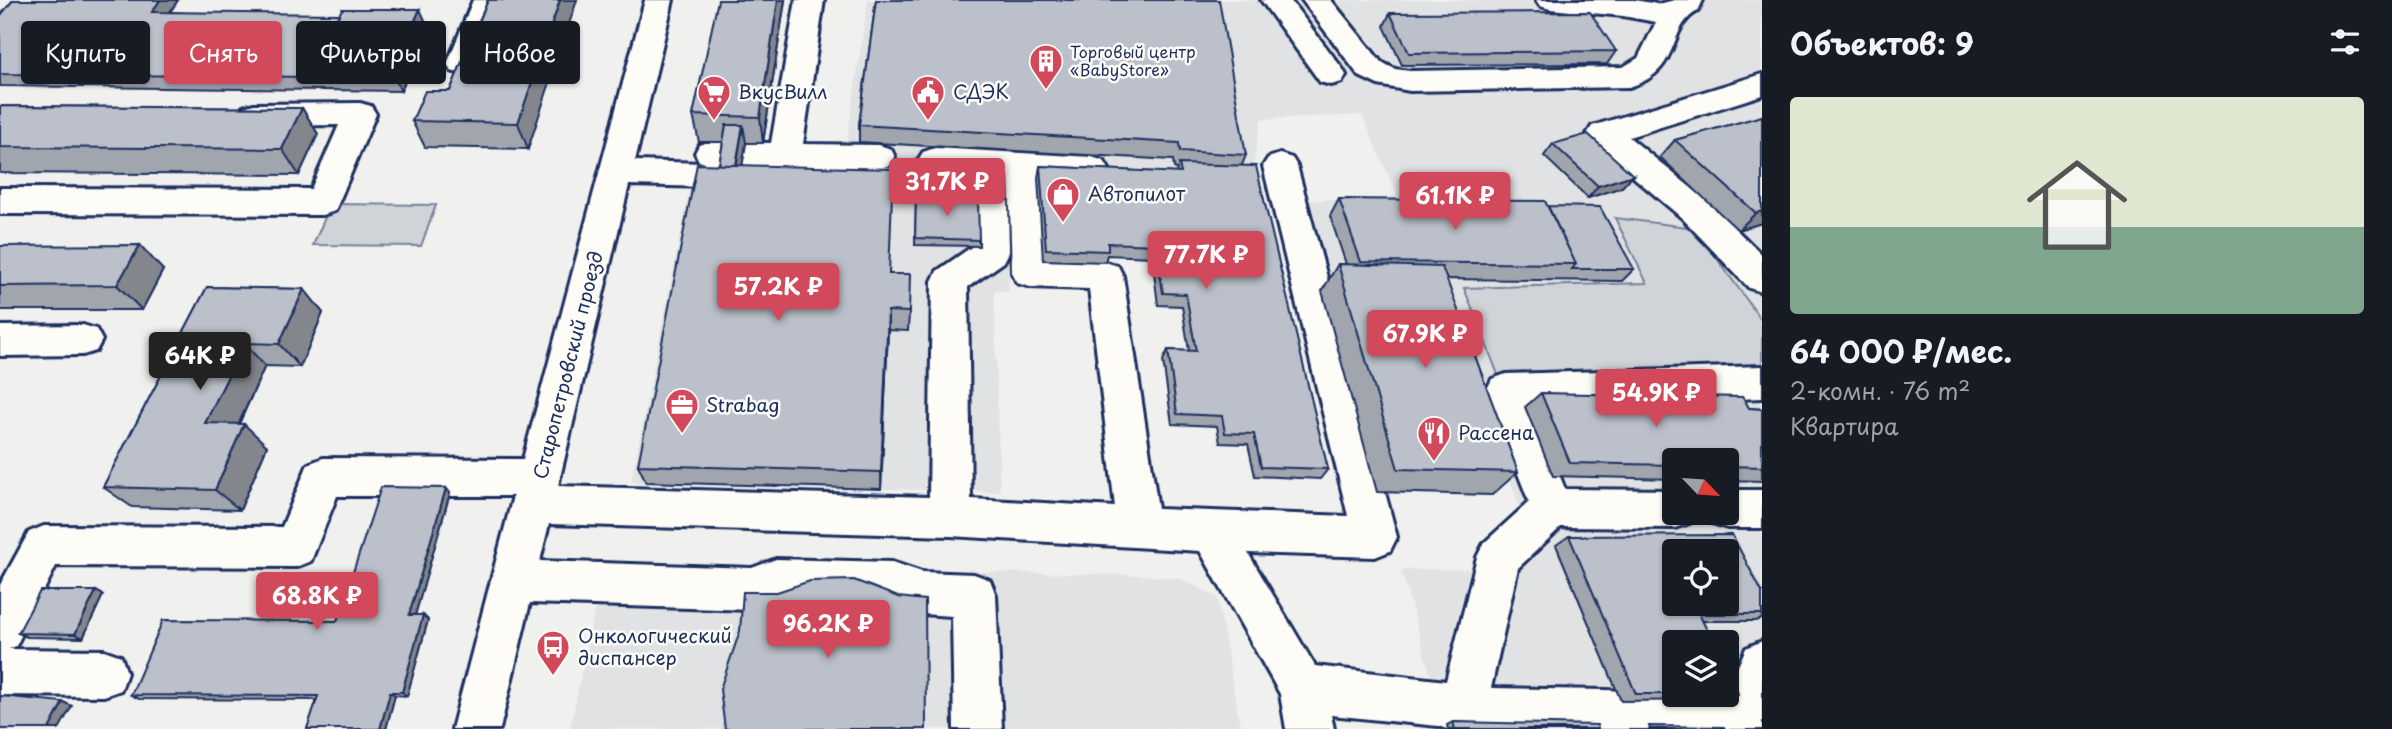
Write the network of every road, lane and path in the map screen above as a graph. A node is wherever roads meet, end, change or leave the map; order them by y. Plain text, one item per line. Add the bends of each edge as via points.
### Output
1 (487, 0) edge
2 (659, 0) edge
3 (810, 0) edge
4 (1275, 0) edge
5 (1316, 0) edge
6 (1550, 0) edge
7 (1616, 4) edge
8 (1683, 6) edge
9 (479, 21) edge
10 (1331, 75) dead end
11 (1762, 84) edge
12 (222, 116) edge
13 (785, 156) junction
14 (619, 162) junction
15 (1025, 166) junction
16 (1280, 166) dead end
17 (1098, 170) edge
18 (0, 201) edge
19 (1762, 278) edge
20 (0, 341) edge
21 (83, 341) dead end
22 (1762, 382) edge
23 (536, 491) junction
24 (1552, 508) junction
25 (1662, 509) edge
26 (1740, 509) edge
27 (1762, 509) edge
28 (950, 517) junction
29 (1139, 528) junction
30 (1212, 532) junction
31 (513, 581) junction
32 (0, 629) edge
33 (1762, 664) edge
34 (0, 672) edge
35 (104, 673) dead end
36 (1306, 708) edge
37 (1462, 711) junction
38 (1740, 726) edge
39 (476, 729) edge
40 (978, 729) edge

1 - 9 street
2 - 14 street, Старопетровский проезд
3 - 13 street
4 - 10 street
5 - 8 street via 1370,69 1410,81 1629,77 1650,64
6 - 7 street
7 - 8 street via 1658,14
11 - 19 street via 1603,134 1694,209
12 - 18 street via 360,114 323,202
13 - 14 street
13 - 15 street via 872,156
14 - 23 street, Старопетровский проезд
14 - 28 street via 967,183 991,202 991,252 950,281
15 - 17 street
15 - 29 street via 1030,273 1105,276
16 - 30 street via 1375,537
20 - 21 street
22 - 24 street via 1506,391
23 - 28 street
23 - 31 street, Старопетровский проезд
23 - 32 street via 323,477 296,547 44,546
24 - 25 street
24 - 37 street via 1499,557
26 - 27 street
28 - 29 street
29 - 30 street
30 - 36 street
31 - 39 street, Старопетровский проезд
31 - 40 street via 752,589 776,580 892,583 922,593 974,595
33 - 38 street
34 - 35 street
36 - 37 street via 1438,702
37 - 38 street via 1606,715

